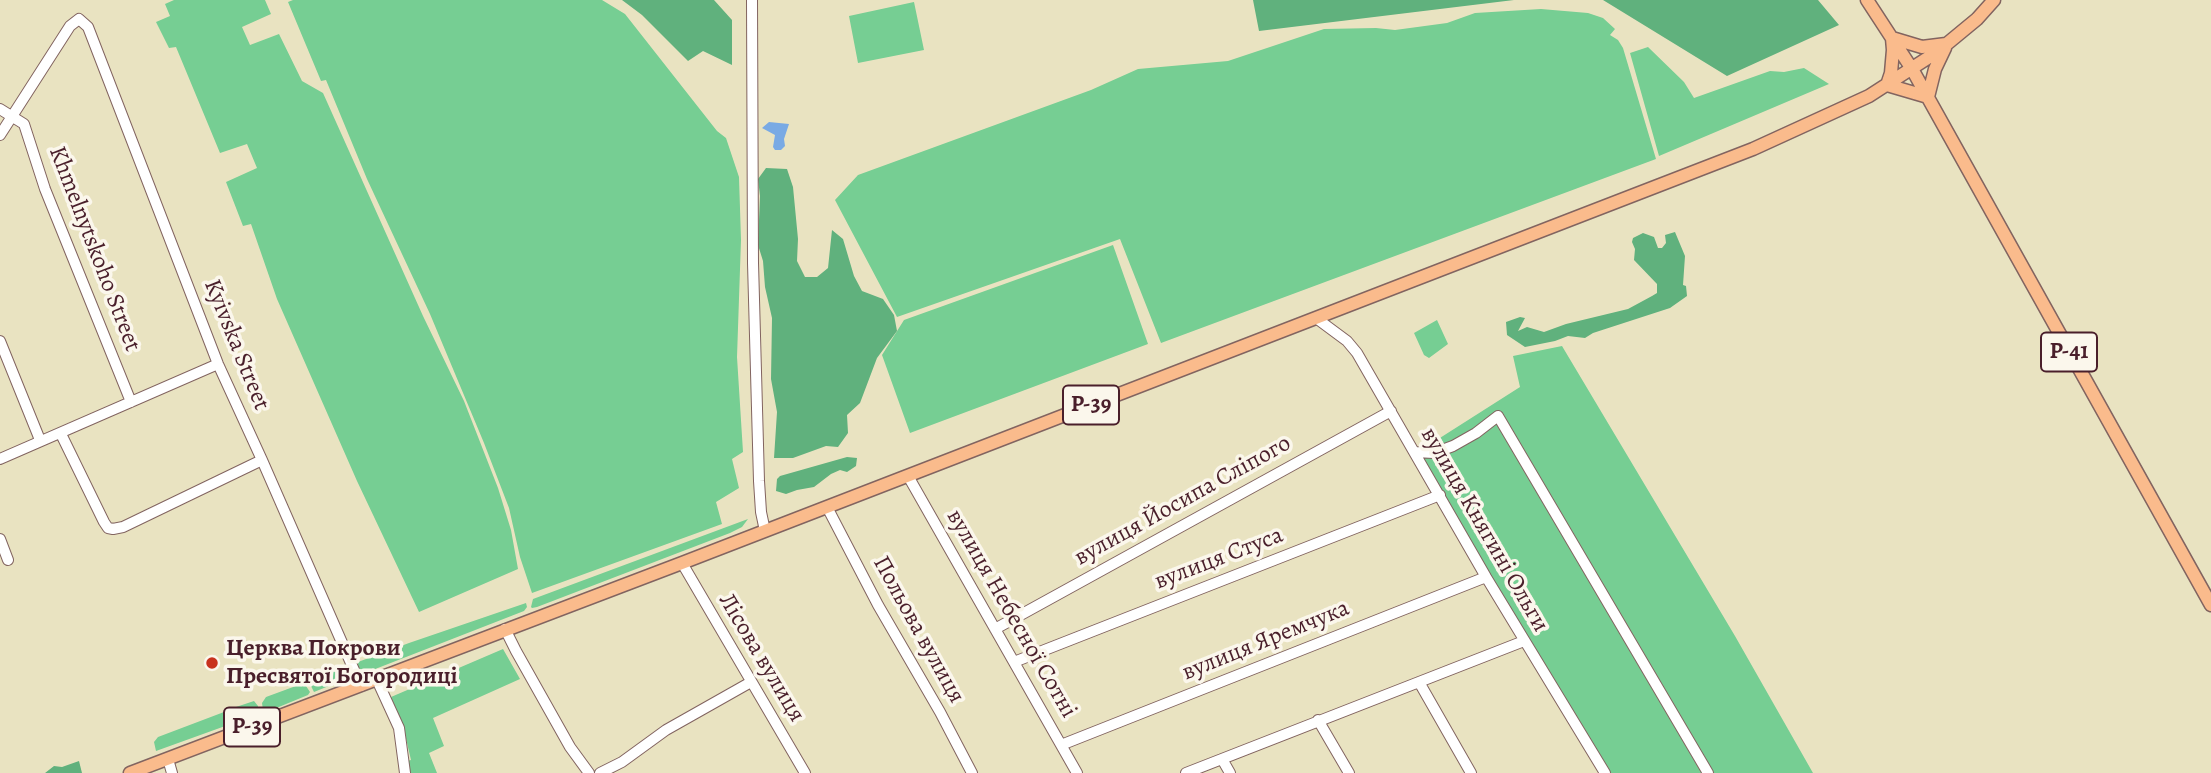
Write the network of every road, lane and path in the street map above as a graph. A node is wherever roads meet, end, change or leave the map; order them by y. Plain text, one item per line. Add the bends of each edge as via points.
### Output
1 (752, 0) edge
2 (1867, 0) edge
3 (1994, 0) edge
4 (1892, 38) junction
5 (1947, 44) junction
6 (1913, 69) junction
7 (1886, 85) junction
8 (1928, 97) junction
9 (0, 109) edge
10 (13, 116) junction
11 (0, 135) edge
12 (1316, 318) junction
13 (0, 341) edge
14 (218, 364) junction
15 (131, 402) junction
16 (1391, 411) junction
17 (61, 434) junction
18 (40, 440) junction
19 (1415, 452) junction
20 (0, 459) edge
21 (262, 460) junction
22 (908, 476) junction
23 (1440, 495) junction
24 (827, 507) junction
25 (765, 531) junction
26 (0, 539) edge
27 (8, 560) dead end
28 (682, 563) junction
29 (1486, 577) junction
30 (2211, 605) edge
31 (505, 629) junction
32 (995, 629) junction
33 (1524, 641) junction
34 (1014, 662) junction
35 (376, 680) junction
36 (751, 682) junction
37 (1419, 682) junction
38 (361, 687) junction
39 (1318, 720) junction
40 (1061, 745) junction
41 (168, 759) junction
42 (1222, 759) junction
43 (586, 772) edge
44 (130, 773) edge
45 (172, 773) edge
46 (405, 773) edge
47 (600, 773) edge
48 (805, 773) edge
49 (972, 773) edge
50 (1077, 773) edge
51 (1186, 773) edge
52 (1230, 773) edge
53 (1349, 773) edge
54 (1471, 773) edge
55 (1605, 773) edge
56 (1708, 773) edge

1 - 25 street via 758,481
2 - 4 main road, Р-41
3 - 5 main road, Р-39
4 - 5 main road via 1922,47
4 - 6 main road, Р-41
4 - 7 main road via 1894,50
5 - 6 main road, Р-39
5 - 8 main road
6 - 7 main road, Р-39
6 - 8 main road, Р-41
7 - 8 main road
7 - 12 main road, Р-39 via 1753,149
8 - 30 main road, Р-41
9 - 10 street
10 - 11 street
10 - 14 street, Kyivska Street via 70,26 79,19 88,27
10 - 15 street, Khmelnytskoho Street via 24,124 45,189
12 - 16 street, вулиця Княгині Ольги via 1357,353
12 - 22 main road, Р-39
13 - 18 street
14 - 15 street
14 - 21 street, Kyivska Street
15 - 17 street
16 - 19 street, вулиця Княгині Ольги
16 - 32 street, вулиця Йосипа Сліпого
17 - 18 street
17 - 21 street via 108,528 123,527
18 - 20 street
19 - 23 street, вулиця Княгині Ольги
19 - 56 street via 1434,453 1452,446 1498,415
21 - 38 street, Kyivska Street
22 - 24 main road, Р-39
22 - 32 street, вулиця Небесної Сотні
23 - 29 street, вулиця Княгині Ольги
23 - 34 street, вулиця Стуса
24 - 25 main road, Р-39
24 - 49 street, Польова вулиця
25 - 28 main road, Р-39
26 - 27 street
28 - 31 main road, Р-39
28 - 36 street, Лісова вулиця
29 - 33 street, вулиця Княгині Ольги
29 - 40 street, вулиця Яремчука
31 - 35 main road, Р-39
31 - 43 street
32 - 34 street, вулиця Небесної Сотні
33 - 37 street
33 - 55 street, вулиця Княгині Ольги
34 - 40 street, вулиця Небесної Сотні
35 - 38 main road, Р-39
35 - 46 street via 399,728
36 - 47 street
36 - 48 street, Лісова вулиця
37 - 39 street
37 - 54 street
38 - 41 main road, Р-39
39 - 42 street
39 - 53 street
40 - 50 street, вулиця Небесної Сотні
41 - 44 main road, Р-39
41 - 45 street
42 - 51 street
42 - 52 street

